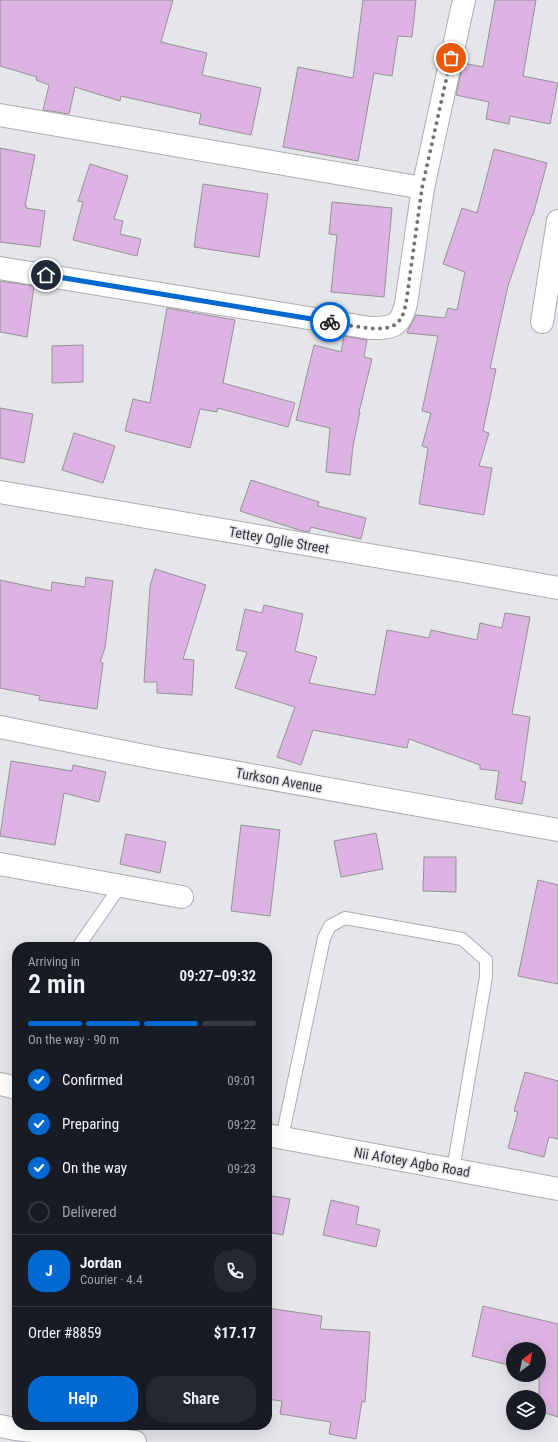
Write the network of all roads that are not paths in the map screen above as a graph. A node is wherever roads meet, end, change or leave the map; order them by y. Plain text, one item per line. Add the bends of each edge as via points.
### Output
1 (464, 0) edge
2 (0, 115) edge
3 (422, 188) junction
4 (558, 221) edge
5 (0, 268) edge
6 (542, 322) dead end
7 (0, 492) edge
8 (558, 588) edge
9 (0, 727) edge
10 (558, 830) edge
11 (0, 864) edge
12 (121, 885) junction
13 (182, 897) dead end
14 (81, 942) edge
15 (0, 1084) edge
16 (12, 1087) edge
17 (274, 1137) edge
18 (453, 1170) junction
19 (558, 1189) edge
20 (9, 1432) edge
21 (135, 1442) edge

1 - 3 street
2 - 3 street
3 - 5 street via 403,316 396,324 385,328 370,328
4 - 6 street
7 - 8 street, Tettey Oglie Street
9 - 10 street, Turkson Avenue via 155,758
11 - 12 street
12 - 13 street
12 - 14 lane
15 - 16 street
17 - 18 street, Nii Afotey Agbo Road
17 - 18 lane via 324,938 330,926 345,918 462,939 486,960 486,976
18 - 19 street, Nii Afotey Agbo Road
20 - 21 street

